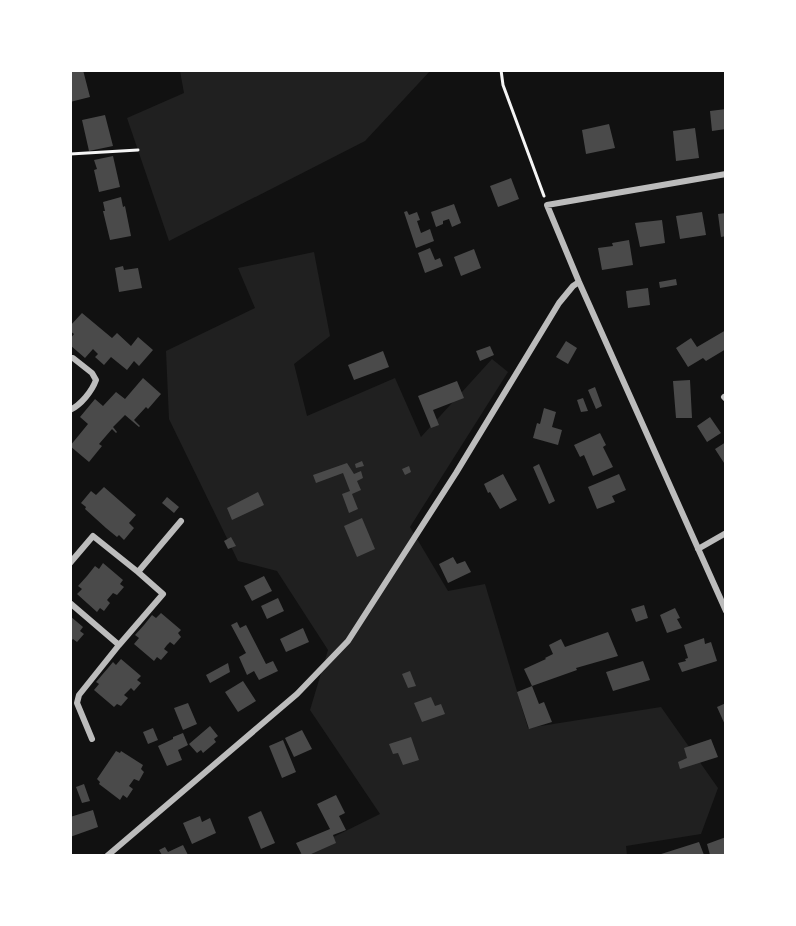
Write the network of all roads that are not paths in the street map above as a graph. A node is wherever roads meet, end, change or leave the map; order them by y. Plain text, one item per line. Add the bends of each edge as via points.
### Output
1 (726, 174) edge
2 (579, 282) junction
3 (70, 358) edge
4 (70, 410) edge
5 (181, 521) dead end
6 (726, 533) edge
7 (698, 549) junction
8 (70, 563) edge
9 (138, 572) junction
10 (70, 603) edge
11 (726, 611) edge
12 (119, 645) junction
13 (92, 739) dead end
14 (107, 855) edge

1 - 2 street via 547,205
2 - 7 street
2 - 14 street via 559,303 348,640 297,694
3 - 4 street via 96,380
5 - 9 street
6 - 7 street
7 - 11 street
8 - 9 street via 93,537
9 - 12 street via 163,594
10 - 12 street
12 - 13 street via 79,695 77,703

